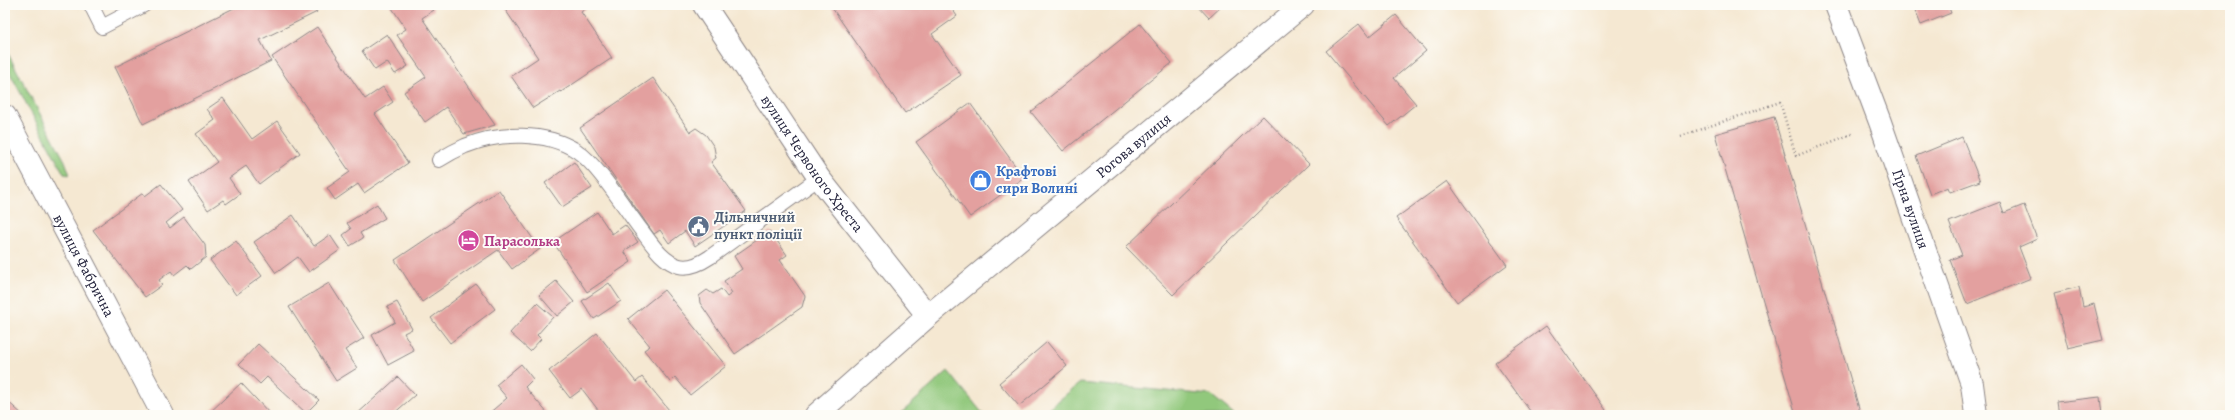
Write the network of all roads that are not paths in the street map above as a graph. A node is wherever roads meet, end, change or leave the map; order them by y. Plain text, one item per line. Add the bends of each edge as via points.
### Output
1 (91, 5) edge
2 (144, 5) edge
3 (704, 5) edge
4 (1303, 5) edge
5 (1836, 5) edge
6 (5, 116) edge
7 (439, 160) dead end
8 (818, 178) junction
9 (928, 316) junction
10 (163, 415) edge
11 (816, 415) edge
12 (1976, 415) edge

1 - 2 lane via 102,26
3 - 8 street, вулиця Червоного Хреста
4 - 9 street, Рогова вулиця
5 - 12 street, Гірна вулиця via 1972,384
6 - 10 street, вулиця Фабрична
7 - 8 lane via 466,146 496,138 530,136 556,140 578,152 594,168 662,256 680,266 698,264 710,258
8 - 9 street, вулиця Червоного Хреста
9 - 11 street, Рогова вулиця

